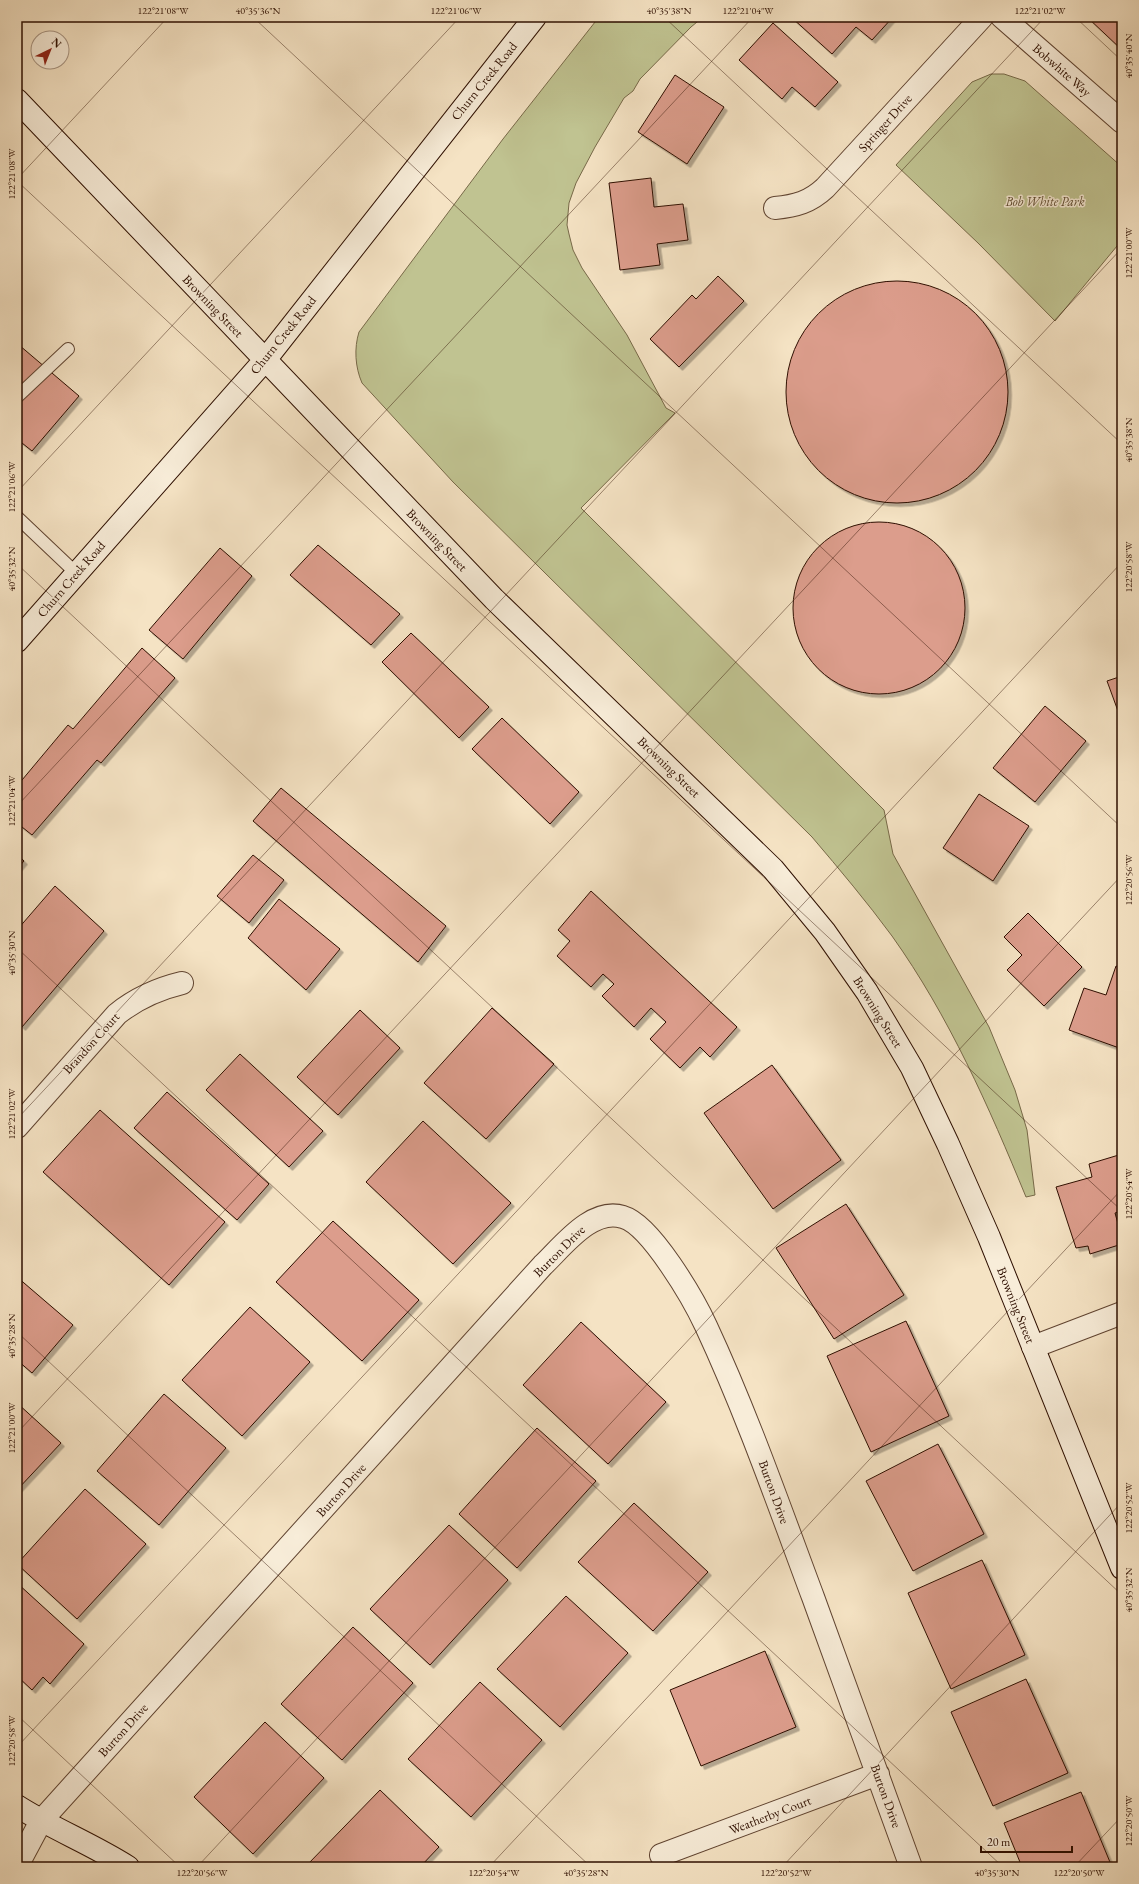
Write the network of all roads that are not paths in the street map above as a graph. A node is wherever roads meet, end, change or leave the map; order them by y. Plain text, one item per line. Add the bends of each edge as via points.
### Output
1 (535, 17) edge
2 (982, 17) edge
3 (1002, 17) edge
4 (17, 100) edge
5 (1122, 122) edge
6 (775, 208) dead end
7 (68, 349) dead end
8 (265, 360) junction
9 (17, 397) edge
10 (17, 517) edge
11 (76, 573) junction
12 (17, 641) edge
13 (182, 983) dead end
14 (17, 1127) edge
15 (1122, 1313) edge
16 (1033, 1347) junction
17 (1122, 1568) edge
18 (878, 1774) junction
19 (17, 1806) edge
20 (41, 1822) junction
21 (661, 1855) dead end
22 (17, 1866) edge
23 (128, 1867) edge
24 (912, 1867) edge

1 - 8 street, Churn Creek Road
2 - 6 street, Springer Drive via 822,191 812,199 797,205
3 - 5 street, Bobwhite Way
4 - 8 street, Browning Street
7 - 9 lane
8 - 11 street, Churn Creek Road
8 - 16 street, Browning Street via 494,599 773,869 825,932 867,992 912,1068 948,1144
10 - 11 lane
11 - 12 street, Churn Creek Road
13 - 14 street, Brandon Court via 152,991 134,1000 116,1014
15 - 16 street
16 - 17 street, Browning Street
18 - 20 street, Burton Drive via 759,1450 706,1325 659,1247 640,1228 624,1217 604,1216 589,1221 543,1265
18 - 21 street, Weatherby Court
18 - 24 street, Burton Drive
19 - 20 street
20 - 22 street, Burton Drive
20 - 23 street via 104,1852

